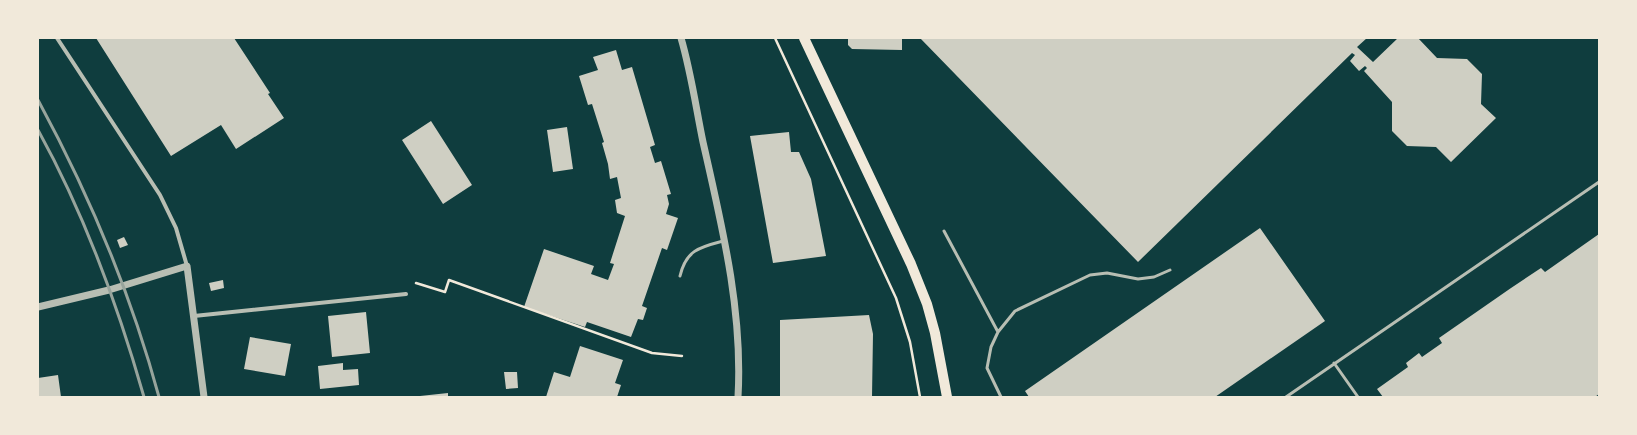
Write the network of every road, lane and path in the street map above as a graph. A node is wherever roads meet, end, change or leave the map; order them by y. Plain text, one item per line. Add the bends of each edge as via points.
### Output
1 (57, 38) edge
2 (681, 38) edge
3 (775, 38) edge
4 (804, 38) edge
5 (1599, 182) edge
6 (944, 231) dead end
7 (723, 241) junction
8 (187, 266) junction
9 (1170, 270) dead end
10 (680, 276) dead end
11 (415, 283) dead end
12 (406, 294) dead end
13 (38, 307) edge
14 (194, 316) junction
15 (998, 332) junction
16 (682, 356) dead end
17 (1334, 363) junction
18 (204, 397) edge
19 (738, 397) edge
20 (920, 397) edge
21 (947, 397) edge
22 (1001, 397) edge
23 (1286, 397) edge
24 (1358, 397) edge

1 - 8 street via 160,195 176,228
2 - 7 street
3 - 20 path via 896,298 910,342
4 - 21 main road via 911,264 927,304
5 - 17 lane
6 - 15 lane
7 - 10 lane via 691,253 683,264
7 - 19 street via 738,324
8 - 13 street via 109,290
8 - 14 street
9 - 15 lane via 1154,277 1138,279 1107,273 1090,275 1016,311
11 - 16 path via 445,292 449,280 652,353
12 - 14 street
14 - 18 street
15 - 22 lane via 991,347 987,368
17 - 23 lane
17 - 24 lane

